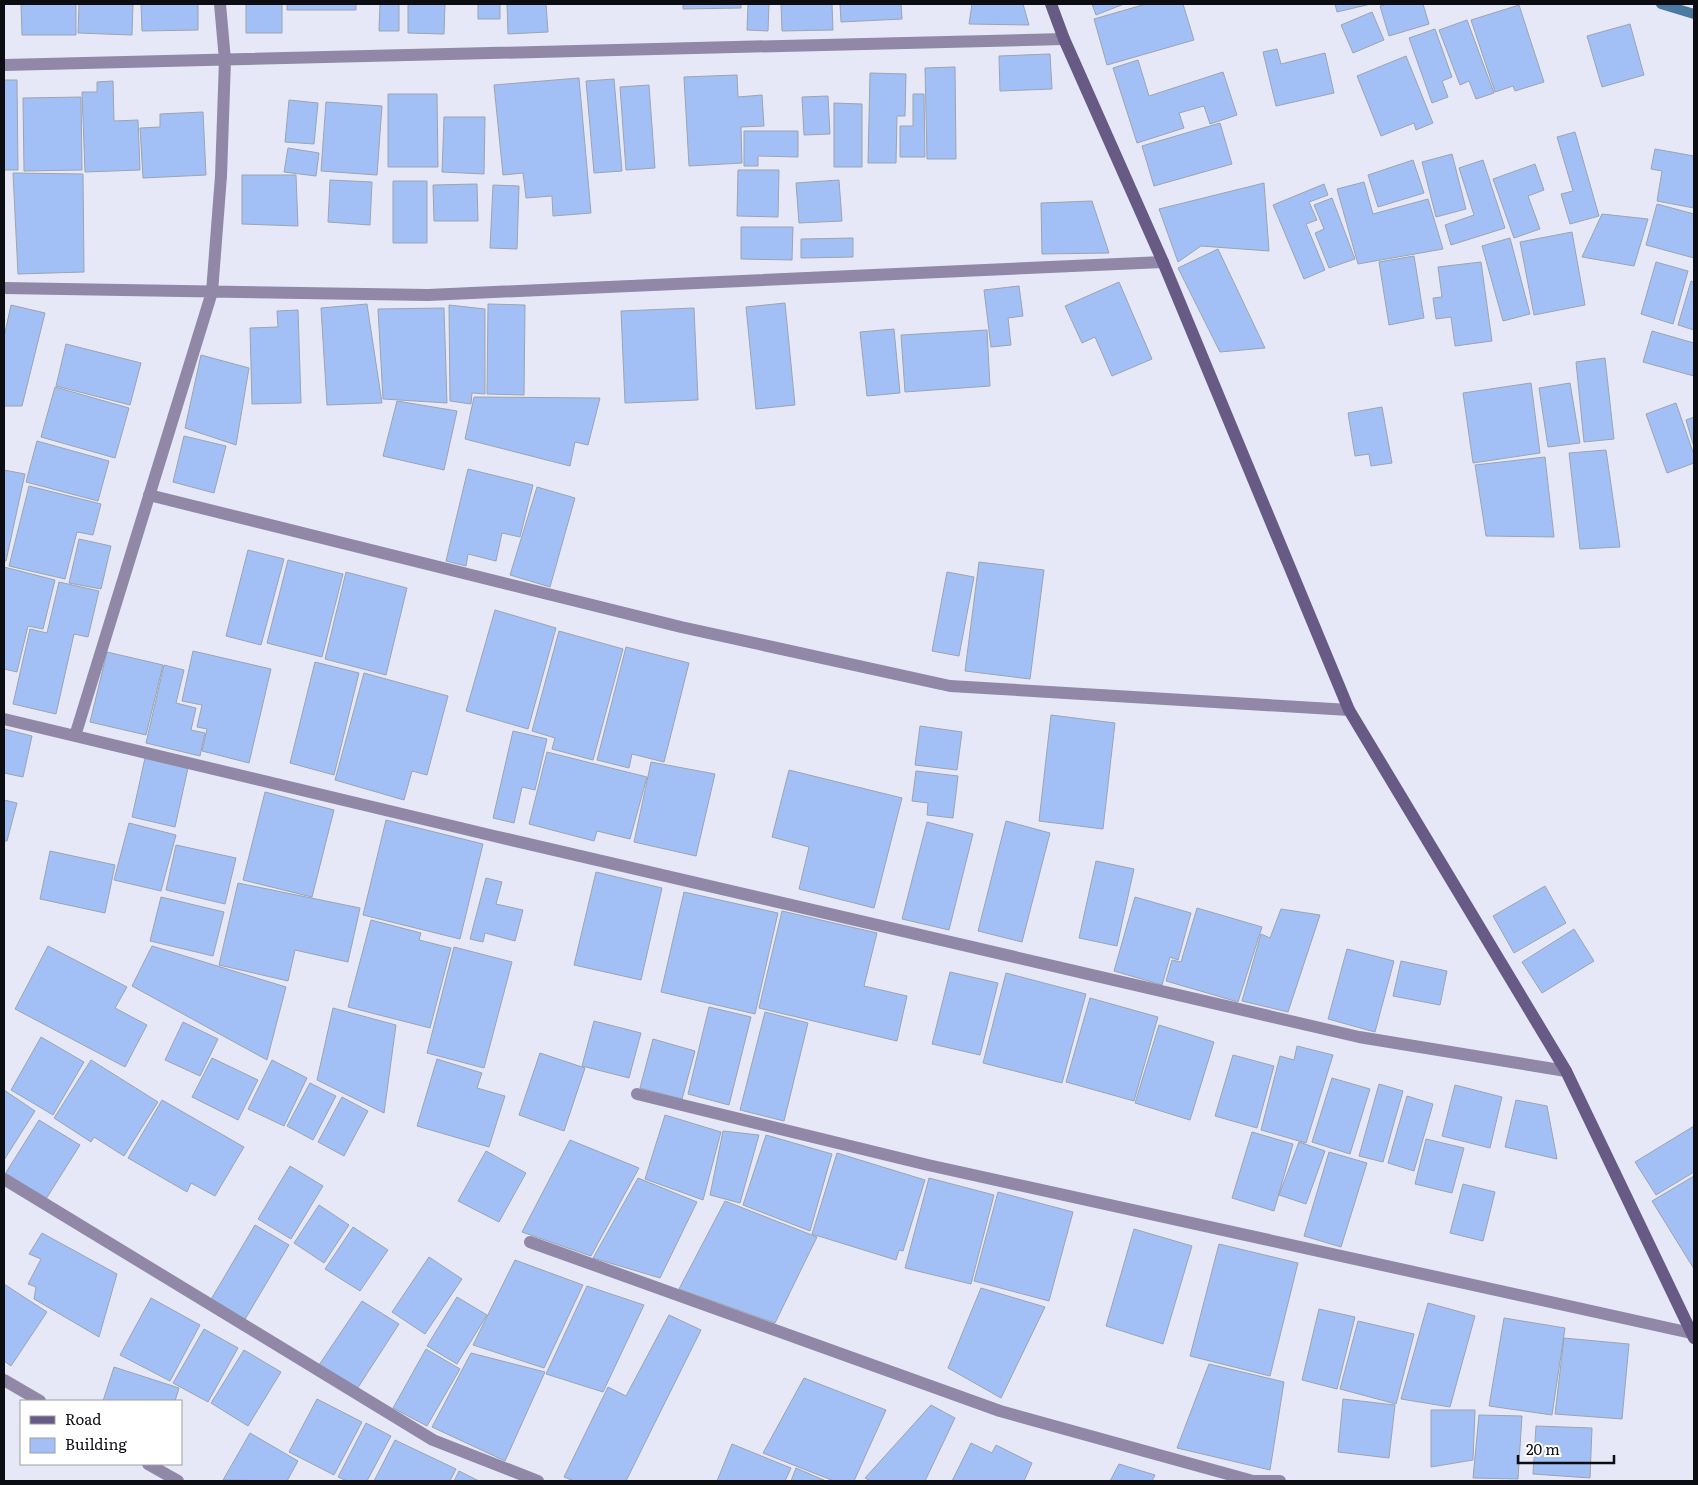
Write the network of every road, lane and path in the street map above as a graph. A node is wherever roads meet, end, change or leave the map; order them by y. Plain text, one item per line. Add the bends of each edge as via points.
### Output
1 (220, 4) edge
2 (1051, 4) edge
3 (1064, 39) junction
4 (225, 60) junction
5 (4, 65) edge
6 (1163, 262) junction
7 (4, 288) edge
8 (212, 292) junction
9 (149, 495) junction
10 (1349, 710) junction
11 (4, 719) edge
12 (75, 736) junction
13 (1566, 1071) junction
14 (637, 1094) dead end
15 (4, 1179) edge
16 (530, 1242) dead end
17 (1693, 1335) edge
18 (4, 1380) edge
19 (38, 1400) edge
20 (150, 1465) edge
21 (178, 1481) edge
22 (538, 1481) edge
23 (1280, 1481) edge

1 - 4 street
2 - 3 street
3 - 4 street
3 - 6 street
4 - 5 street
4 - 8 street
6 - 8 street via 428,295
6 - 10 street
7 - 8 street
8 - 9 street
9 - 10 street via 681,627 950,686
9 - 12 street
10 - 13 street
11 - 12 street
12 - 13 street via 1350,1034
13 - 17 street
14 - 17 street via 928,1165
15 - 22 street via 433,1440
16 - 23 street via 1000,1410 1254,1481
18 - 19 street
20 - 21 street

